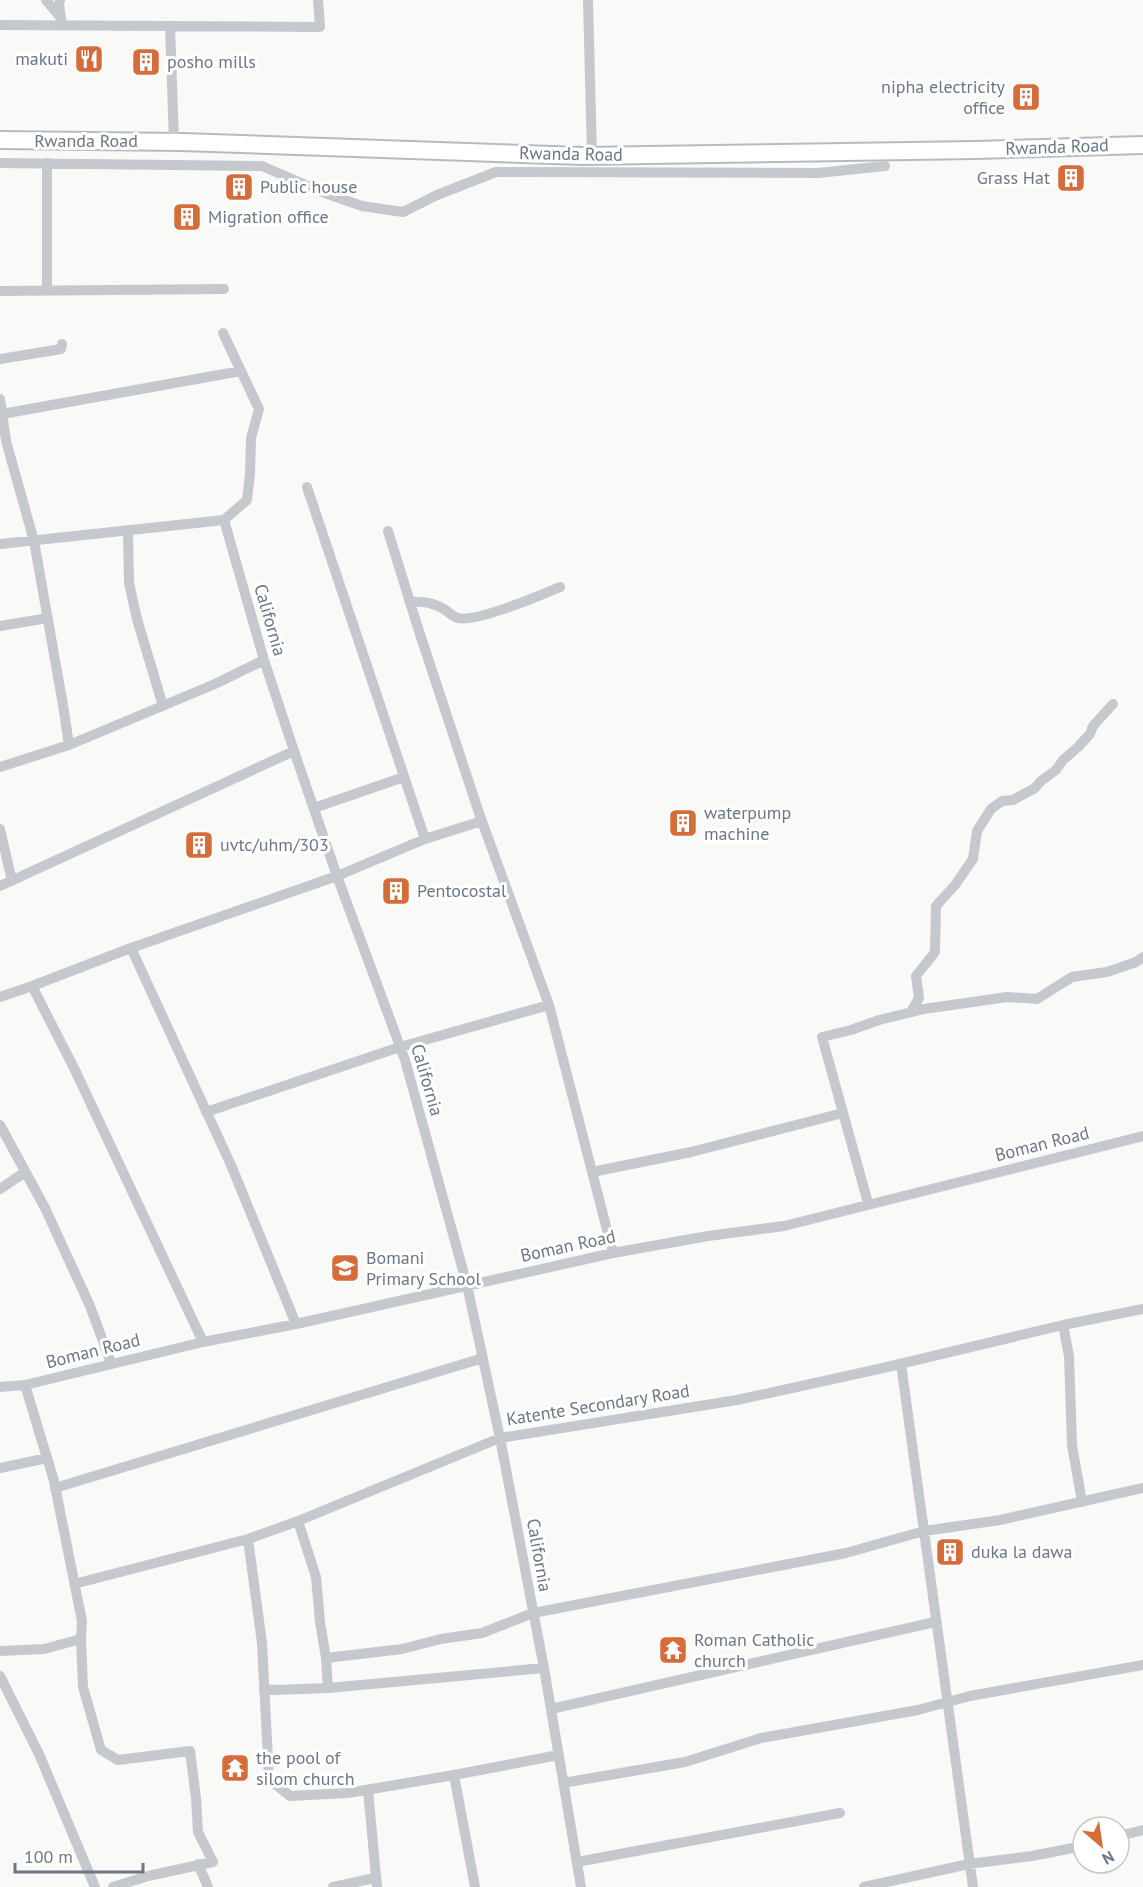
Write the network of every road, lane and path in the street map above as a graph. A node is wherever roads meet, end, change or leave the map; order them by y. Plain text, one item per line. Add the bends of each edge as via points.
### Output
1 (46, 0) edge
2 (60, 0) edge
3 (318, 0) edge
4 (588, 0) edge
5 (61, 22) junction
6 (0, 25) edge
7 (170, 26) junction
8 (0, 140) edge
9 (174, 142) junction
10 (1143, 145) edge
11 (592, 156) junction
12 (0, 163) edge
13 (47, 163) junction
14 (885, 166) dead end
15 (224, 290) dead end
16 (0, 291) edge
17 (47, 291) junction
18 (223, 333) dead end
19 (62, 344) dead end
20 (0, 359) edge
21 (241, 371) junction
22 (0, 399) edge
23 (2, 414) junction
24 (3, 441) edge
25 (307, 487) dead end
26 (224, 520) junction
27 (128, 531) junction
28 (388, 531) dead end
29 (34, 541) junction
30 (0, 544) edge
31 (560, 587) dead end
32 (410, 602) junction
33 (48, 618) junction
34 (0, 626) edge
35 (264, 660) junction
36 (1113, 704) dead end
37 (164, 706) junction
38 (69, 745) junction
39 (294, 751) junction
40 (0, 767) edge
41 (404, 777) junction
42 (314, 808) junction
43 (482, 820) junction
44 (0, 829) edge
45 (425, 839) junction
46 (337, 876) junction
47 (12, 881) junction
48 (0, 886) edge
49 (131, 948) junction
50 (1143, 957) edge
51 (32, 986) junction
52 (0, 996) edge
53 (549, 1005) junction
54 (911, 1012) junction
55 (400, 1047) junction
56 (206, 1112) junction
57 (843, 1113) junction
58 (0, 1125) edge
59 (1143, 1136) edge
60 (26, 1172) junction
61 (592, 1172) junction
62 (0, 1190) edge
63 (868, 1203) junction
64 (613, 1253) junction
65 (467, 1285) junction
66 (1143, 1309) edge
67 (296, 1324) junction
68 (1063, 1325) junction
69 (203, 1342) junction
70 (483, 1358) junction
71 (111, 1363) junction
72 (901, 1364) junction
73 (25, 1385) junction
74 (0, 1387) edge
75 (500, 1438) junction
76 (47, 1458) junction
77 (0, 1468) edge
78 (55, 1488) junction
79 (1143, 1488) edge
80 (1082, 1502) junction
81 (298, 1521) junction
82 (924, 1531) junction
83 (248, 1539) junction
84 (74, 1584) junction
85 (532, 1613) junction
86 (935, 1622) junction
87 (81, 1639) junction
88 (0, 1651) edge
89 (326, 1658) junction
90 (1143, 1665) edge
91 (544, 1668) junction
92 (0, 1676) edge
93 (328, 1688) junction
94 (264, 1689) junction
95 (946, 1702) junction
96 (551, 1709) junction
97 (559, 1755) junction
98 (454, 1775) junction
99 (563, 1783) junction
100 (368, 1790) junction
101 (840, 1813) dead end
102 (1071, 1848) edge
103 (577, 1862) junction
104 (198, 1864) junction
105 (969, 1864) junction
106 (376, 1883) edge
107 (95, 1887) edge
108 (113, 1887) edge
109 (208, 1887) edge
110 (333, 1887) edge
111 (475, 1887) edge
112 (581, 1887) edge
113 (864, 1887) edge
114 (973, 1887) edge

1 - 5 street
2 - 5 street
3 - 7 street via 320,27
4 - 11 street
5 - 6 street
5 - 7 street
7 - 9 street
8 - 9 highway, Rwanda Road
9 - 11 highway, Rwanda Road
10 - 11 highway, Rwanda Road
12 - 13 street
13 - 14 street via 262,166 362,206 403,212 496,172 818,173
13 - 17 street
15 - 17 street
16 - 17 street
18 - 21 street
19 - 20 street via 61,349 50,352
21 - 23 street
21 - 26 street via 259,409 251,438 247,500
22 - 23 street
23 - 24 street
24 - 29 street
25 - 41 street
26 - 27 street
26 - 35 street, California
27 - 29 street
27 - 37 street via 129,583
28 - 32 street
29 - 30 street
29 - 33 street
31 - 32 street via 519,605 472,618 457,618 423,601
32 - 43 street
33 - 34 street
33 - 38 street
35 - 37 street
35 - 39 street, California
36 - 54 street via 1056,770 1035,788 991,809 977,831 973,859 936,906 935,952 916,976 919,998
37 - 38 street
38 - 40 street
39 - 42 street, California
39 - 47 street
41 - 42 street
41 - 45 street
42 - 46 street, California
43 - 45 street
43 - 53 street
44 - 47 street
45 - 46 street
46 - 49 street
46 - 55 street, California
47 - 48 street
49 - 51 street
49 - 56 street
50 - 54 street via 1107,972 1072,976 1037,999 1007,997
51 - 52 street
51 - 69 street
53 - 55 street
53 - 61 street
54 - 57 street via 822,1037
55 - 56 street
55 - 65 street, California
56 - 67 street
57 - 61 street via 691,1152
57 - 63 street
58 - 60 street
59 - 63 street, Boman Road
60 - 62 street
60 - 71 street via 90,1305
61 - 64 street
63 - 64 street, Boman Road via 784,1226
64 - 65 street, Boman Road
65 - 67 street, Boman Road
65 - 70 street, California
66 - 68 street, Katente Secondary Road
67 - 69 street, Boman Road
68 - 72 street, Katente Secondary Road
68 - 80 street via 1069,1356 1072,1445
69 - 71 street, Boman Road
70 - 75 street, California
70 - 78 street
71 - 73 street, Boman Road
72 - 75 street, Katente Secondary Road via 737,1400
72 - 82 street
73 - 74 street, Boman Road
73 - 76 street
75 - 81 street, Katente Secondary Road
75 - 85 street, California
76 - 77 street
76 - 78 street
78 - 84 street
79 - 80 street
80 - 82 street
81 - 83 street, Katente Secondary Road
81 - 89 street via 316,1577
82 - 85 street via 846,1553
82 - 86 street
83 - 84 street, Katente Secondary Road
83 - 94 street
84 - 87 street via 82,1622
85 - 89 street via 482,1633 402,1649
85 - 91 street, California
86 - 95 street
86 - 96 street
87 - 88 street via 44,1648
87 - 104 street via 83,1687 101,1750 118,1760 190,1751 198,1832 213,1862
89 - 93 street
90 - 95 street
91 - 93 street
91 - 96 street, California
92 - 107 street via 39,1754
93 - 94 street
94 - 100 street via 269,1779 290,1796
95 - 99 street via 761,1738 685,1762
95 - 105 street
96 - 97 street, California
97 - 98 street
97 - 99 street, California
98 - 100 street
98 - 111 street
99 - 103 street, California
100 - 106 street
101 - 103 street
102 - 105 street
103 - 112 street, California
104 - 108 street
104 - 109 street
105 - 113 street
105 - 114 street
106 - 110 street

